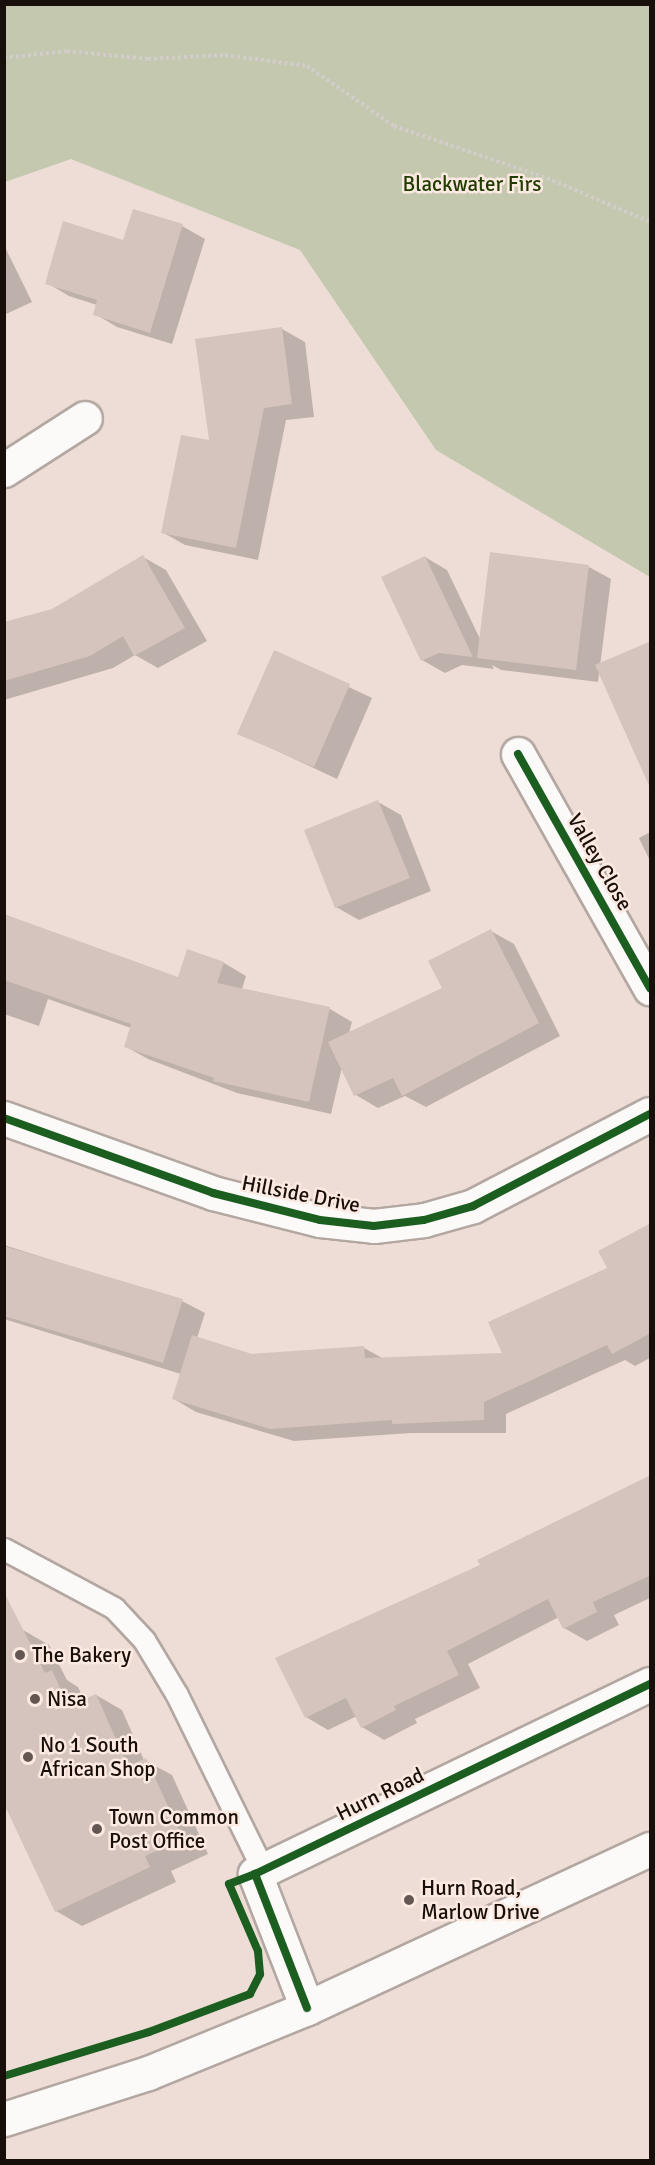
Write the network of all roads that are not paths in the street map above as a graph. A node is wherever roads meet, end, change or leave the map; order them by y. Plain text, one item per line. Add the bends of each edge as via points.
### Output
1 (84, 418) dead end
2 (4, 470) edge
3 (518, 754) dead end
4 (651, 988) edge
5 (651, 1114) edge
6 (4, 1118) edge
7 (4, 1549) edge
8 (651, 1684) edge
9 (651, 1849) edge
10 (263, 1870) junction
11 (307, 2008) junction
12 (4, 2119) edge

1 - 2 street
3 - 4 street, Valley Close
5 - 6 street, Hillside Drive via 473,1206 424,1220 374,1226 320,1220 213,1193
7 - 10 lane via 114,1608 144,1640 177,1695
8 - 10 street, Hurn Road
9 - 11 street
10 - 11 street via 255,1874
11 - 12 street via 148,2073

